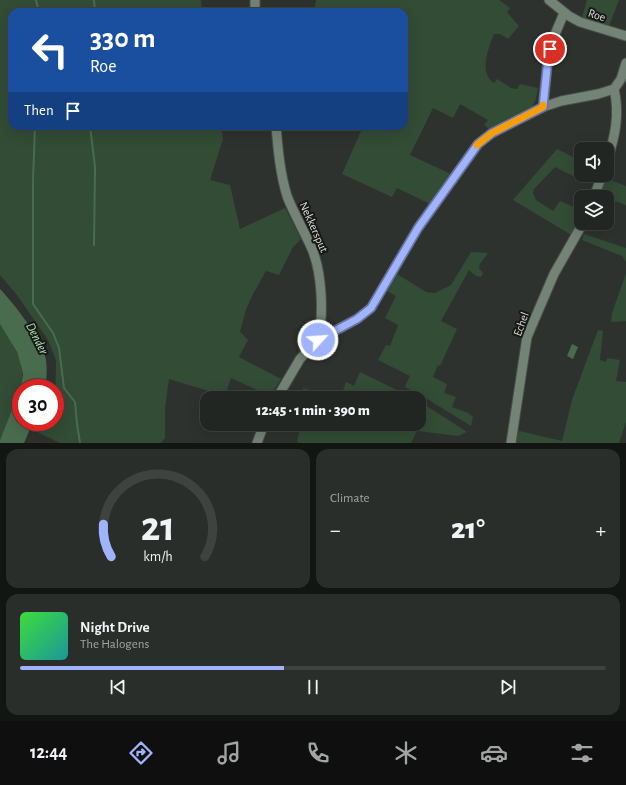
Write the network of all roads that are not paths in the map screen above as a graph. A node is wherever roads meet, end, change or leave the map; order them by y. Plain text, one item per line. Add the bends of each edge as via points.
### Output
1 (549, 0) edge
2 (564, 13) junction
3 (626, 36) edge
4 (626, 63) edge
5 (614, 89) junction
6 (543, 107) junction
7 (276, 130) edge
8 (613, 142) edge
9 (580, 230) edge
10 (318, 340) junction
11 (280, 391) edge
12 (261, 431) edge
13 (257, 443) edge
14 (511, 443) edge

1 - 2 street, Roe
2 - 3 street, Roe via 580,22
2 - 6 street via 548,59
4 - 5 street via 621,79
5 - 6 street via 561,100
5 - 8 street via 616,127
6 - 10 street via 492,133 478,144 418,228 371,308 357,319
7 - 10 street, Nekkersput via 281,174 287,195 319,270 321,327
9 - 14 street, Echel via 554,274 527,337
10 - 11 street via 300,359
12 - 13 street

